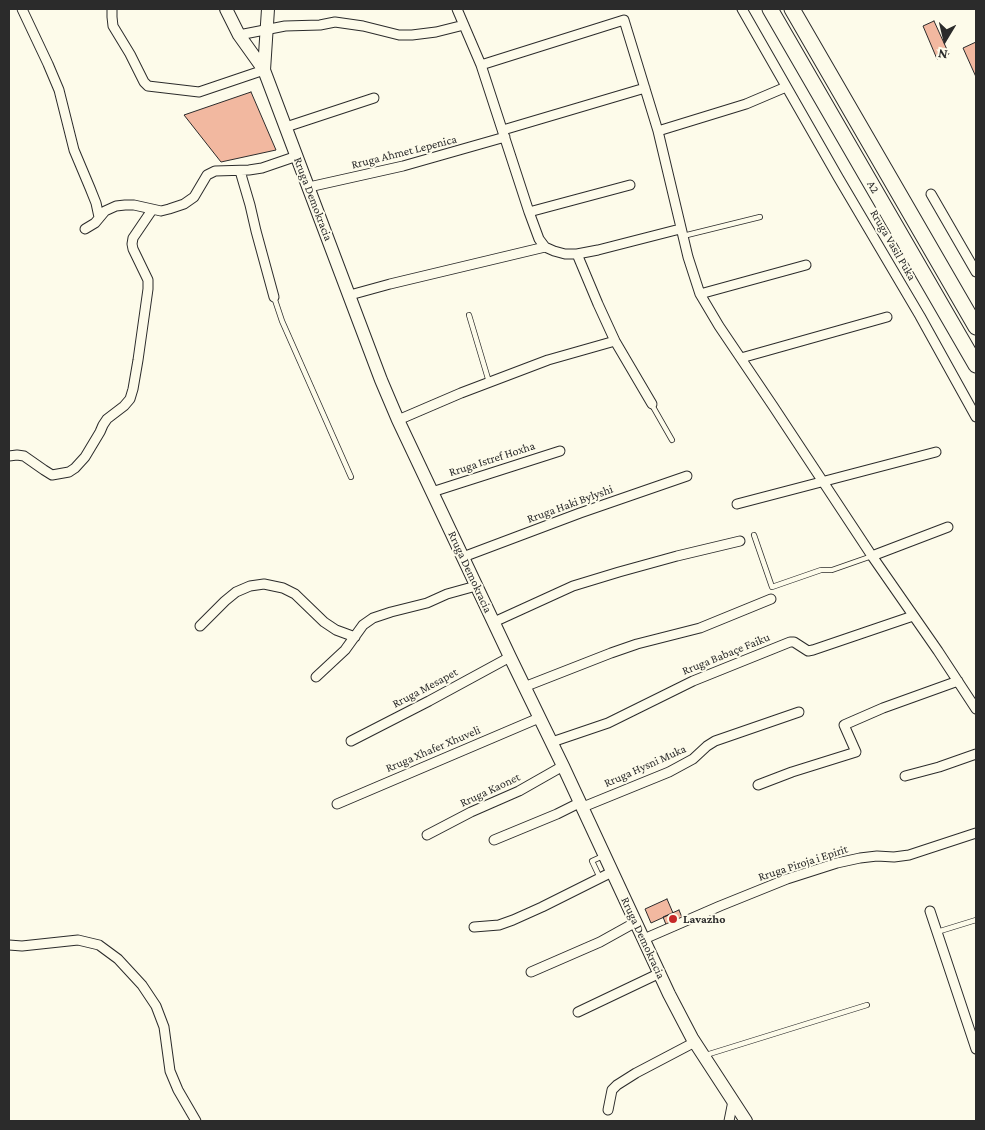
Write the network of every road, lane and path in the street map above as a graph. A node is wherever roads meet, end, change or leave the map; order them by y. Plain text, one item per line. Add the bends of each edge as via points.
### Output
1 (22, 9) edge
2 (112, 9) edge
3 (226, 9) edge
4 (268, 9) edge
5 (457, 9) edge
6 (742, 9) edge
7 (770, 9) edge
8 (792, 9) edge
9 (464, 25) junction
10 (267, 29) junction
11 (239, 35) junction
12 (481, 65) junction
13 (264, 70) junction
14 (786, 87) junction
15 (645, 88) junction
16 (374, 98) dead end
17 (286, 127) junction
18 (658, 131) junction
19 (504, 134) junction
20 (297, 156) junction
21 (240, 170) junction
22 (630, 185) dead end
23 (309, 187) junction
24 (931, 194) dead end
25 (152, 210) junction
26 (529, 212) junction
27 (99, 217) junction
28 (760, 217) dead end
29 (85, 229) dead end
30 (681, 232) junction
31 (545, 247) junction
32 (577, 254) junction
33 (806, 265) dead end
34 (976, 272) edge
35 (700, 294) junction
36 (350, 295) junction
37 (274, 297) joint
38 (469, 316) dead end
39 (887, 317) dead end
40 (976, 328) edge
41 (615, 341) junction
42 (741, 358) junction
43 (976, 365) edge
44 (489, 382) junction
45 (652, 404) joint
46 (976, 417) edge
47 (398, 420) junction
48 (672, 440) dead end
49 (560, 451) dead end
50 (936, 452) dead end
51 (9, 456) edge
52 (687, 476) dead end
53 (351, 477) dead end
54 (822, 481) junction
55 (432, 492) junction
56 (737, 504) dead end
57 (948, 527) dead end
58 (754, 535) dead end
59 (740, 540) dead end
60 (872, 556) junction
61 (463, 557) junction
62 (476, 586) junction
63 (771, 599) dead end
64 (913, 616) junction
65 (494, 622) junction
66 (200, 626) dead end
67 (355, 637) junction
68 (510, 657) junction
69 (316, 677) dead end
70 (958, 680) junction
71 (524, 687) junction
72 (976, 709) edge
73 (799, 712) dead end
74 (539, 718) junction
75 (352, 741) dead end
76 (552, 742) junction
77 (976, 754) edge
78 (563, 766) junction
79 (905, 776) dead end
80 (758, 784) dead end
81 (337, 804) dead end
82 (582, 805) junction
83 (976, 833) edge
84 (427, 835) dead end
85 (494, 840) dead end
86 (604, 855) junction
87 (612, 872) junction
88 (600, 878) junction
89 (930, 911) dead end
90 (976, 920) edge
91 (636, 922) junction
92 (474, 927) dead end
93 (937, 932) junction
94 (644, 939) junction
95 (9, 945) edge
96 (531, 972) dead end
97 (660, 973) junction
98 (867, 1005) dead end
99 (578, 1012) dead end
100 (695, 1042) junction
101 (976, 1049) edge
102 (704, 1056) junction
103 (733, 1101) junction
104 (608, 1110) dead end
105 (196, 1121) edge
106 (730, 1121) edge
107 (746, 1121) edge

1 - 27 street via 58,90 74,150
2 - 13 street via 113,26 148,86 200,92
3 - 11 main road, Rruga Demokracia
4 - 10 main road
5 - 9 street
6 - 14 street, Rruga Vasil Puka
7 - 43 main road, A2
8 - 40 main road, A2
9 - 10 street via 412,36 335,22
9 - 12 street
10 - 11 street
10 - 13 main road
11 - 13 main road, Rruga Demokracia
12 - 15 street via 624,20
12 - 19 street
13 - 17 main road, Rruga Demokracia
14 - 18 street via 746,104
14 - 46 street, Rruga Vasil Puka
15 - 18 street
15 - 19 street, Rruga Ahmet Lepenica
16 - 17 street
17 - 20 main road, Rruga Demokracia
18 - 30 street
19 - 23 street, Rruga Ahmet Lepenica via 403,166
19 - 26 street
20 - 21 street via 262,168
20 - 23 main road, Rruga Demokracia
21 - 25 street via 215,171 207,175 194,197 184,204 161,211
21 - 37 street
22 - 26 street
23 - 36 main road, Rruga Demokracia
24 - 34 street
25 - 27 street via 125,204 105,211
25 - 51 street via 132,244 148,280 130,399 107,419 85,457 69,472 52,475 24,456
26 - 31 street
27 - 29 street
28 - 30 lane
30 - 32 street
30 - 35 street
31 - 32 street
31 - 36 street
32 - 41 street
33 - 35 street
35 - 42 street
36 - 47 main road, Rruga Demokracia
37 - 53 lane via 285,330
38 - 44 lane
39 - 42 street
41 - 44 street via 548,360
41 - 45 street
42 - 54 street
44 - 47 street
45 - 48 lane
47 - 55 main road, Rruga Demokracia
49 - 55 street, Rruga Istref Hoxha
50 - 54 street
52 - 61 street, Rruga Haki Bylyshi
54 - 56 street
54 - 60 street
55 - 61 main road, Rruga Demokracia
57 - 60 street
58 - 60 lane via 772,587
59 - 65 street via 573,586
60 - 64 street
61 - 62 main road, Rruga Demokracia
62 - 65 main road, Rruga Demokracia
62 - 67 street via 373,618
63 - 71 street via 700,628 637,644
64 - 70 street
64 - 76 street, Rruga Babaçe Faiku via 813,650 808,651 790,642 693,681 608,723
65 - 68 main road, Rruga Demokracia
66 - 67 street via 236,592 264,584 295,594 324,622
67 - 69 street
68 - 71 main road, Rruga Demokracia
68 - 75 street, Rruga Mesapet
70 - 72 street
70 - 80 street via 844,725 856,752
71 - 74 main road, Rruga Demokracia
73 - 82 street, Rruga Hysni Muka via 715,741 693,760 669,772
74 - 76 main road, Rruga Demokracia
74 - 81 street, Rruga Xhafer Xhuveli
76 - 78 main road, Rruga Demokracia
77 - 79 street
78 - 82 main road, Rruga Demokracia
78 - 84 street, Rruga Kaonet
82 - 85 street, Rruga Hysni Muka
82 - 86 main road, Rruga Demokracia
83 - 94 street, Rruga Piroja i Epirit via 908,855 860,858 786,879
86 - 87 main road, Rruga Demokracia
86 - 88 lane via 592,861
87 - 88 street
87 - 91 main road, Rruga Demokracia
88 - 92 street via 499,926
89 - 93 street
90 - 93 lane
91 - 94 main road, Rruga Demokracia
91 - 96 street via 600,942
93 - 101 street
94 - 97 main road, Rruga Demokracia
95 - 105 street via 78,940 99,945 118,959 156,1006 164,1028 170,1071
97 - 99 street
97 - 100 main road, Rruga Demokracia
98 - 102 lane
100 - 102 main road, Rruga Demokracia
100 - 104 street via 617,1085 612,1090
102 - 103 main road, Rruga Demokracia
103 - 106 street
103 - 107 main road, Rruga Demokracia

